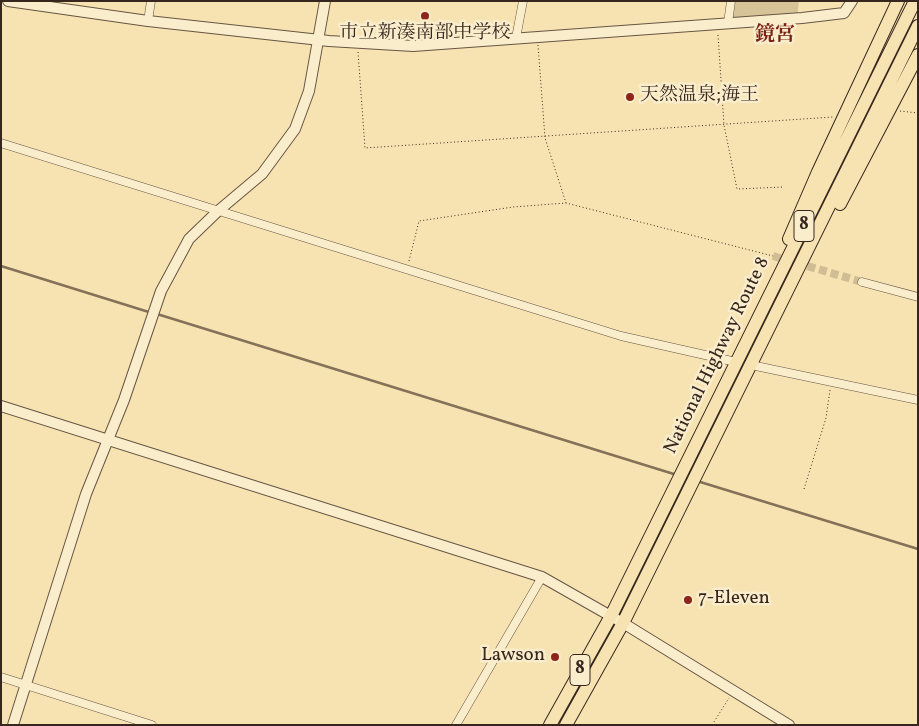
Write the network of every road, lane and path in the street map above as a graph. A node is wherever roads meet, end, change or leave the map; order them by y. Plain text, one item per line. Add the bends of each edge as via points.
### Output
1 (10, 1) edge
2 (152, 1) edge
3 (326, 1) edge
4 (523, 1) edge
5 (731, 1) edge
6 (852, 1) edge
7 (898, 1) edge
8 (913, 6) edge
9 (148, 21) junction
10 (728, 23) junction
11 (717, 24) junction
12 (918, 26) edge
13 (538, 37) junction
14 (516, 38) junction
15 (319, 40) junction
16 (357, 43) junction
17 (918, 55) edge
18 (890, 110) junction
19 (918, 113) edge
20 (844, 116) junction
21 (724, 125) junction
22 (545, 138) junction
23 (1, 143) edge
24 (784, 187) dead end
25 (566, 203) junction
26 (218, 211) junction
27 (773, 256) tunnel mouth
28 (407, 270) junction
29 (862, 282) tunnel mouth
30 (918, 297) edge
31 (782, 299) junction
32 (758, 318) junction
33 (736, 362) junction
34 (751, 365) junction
35 (830, 382) junction
36 (918, 400) edge
37 (1, 406) edge
38 (108, 439) junction
39 (804, 489) dead end
40 (542, 577) junction
41 (611, 616) junction
42 (623, 623) junction
43 (1, 677) edge
44 (26, 685) junction
45 (733, 691) junction
46 (13, 725) edge
47 (152, 725) edge
48 (456, 725) edge
49 (550, 725) edge
50 (566, 725) edge
51 (712, 725) edge
52 (788, 725) edge

1 - 9 street
2 - 9 street
3 - 15 street
4 - 14 street
5 - 10 street
6 - 10 street via 840,14
7 - 20 highway, 8
8 - 32 highway, National Highway Route 8 / 8
9 - 15 street
10 - 11 street
11 - 13 street
11 - 21 path
12 - 31 highway, National Highway Route 8 / 8
13 - 14 street
13 - 22 path
14 - 16 street via 413,46
15 - 16 street
15 - 26 street via 310,91 295,129 262,174
16 - 22 path via 365,148
17 - 18 highway, 8
18 - 19 path
18 - 31 highway, 8 via 829,224
20 - 21 path
20 - 32 highway, 8 via 797,220
21 - 22 path
21 - 24 path via 737,189
22 - 25 path
23 - 26 street
25 - 27 path
25 - 28 path via 513,207 420,221
26 - 28 street
26 - 38 street via 189,239 161,291
28 - 33 street via 620,336
29 - 30 street
31 - 34 highway, National Highway Route 8 / 8
32 - 33 highway, National Highway Route 8 / 8
33 - 41 highway, National Highway Route 8 / 8
34 - 35 street
34 - 42 highway, National Highway Route 8 / 8
35 - 36 street
35 - 39 path via 826,418
37 - 38 street
38 - 40 street
38 - 44 street via 66,552
40 - 41 street
40 - 48 street
41 - 42 street
41 - 49 highway, National Highway Route 8 / 8
42 - 45 street
42 - 50 highway, National Highway Route 8 / 8
43 - 44 street
44 - 46 street
44 - 47 street
45 - 51 path
45 - 52 street

